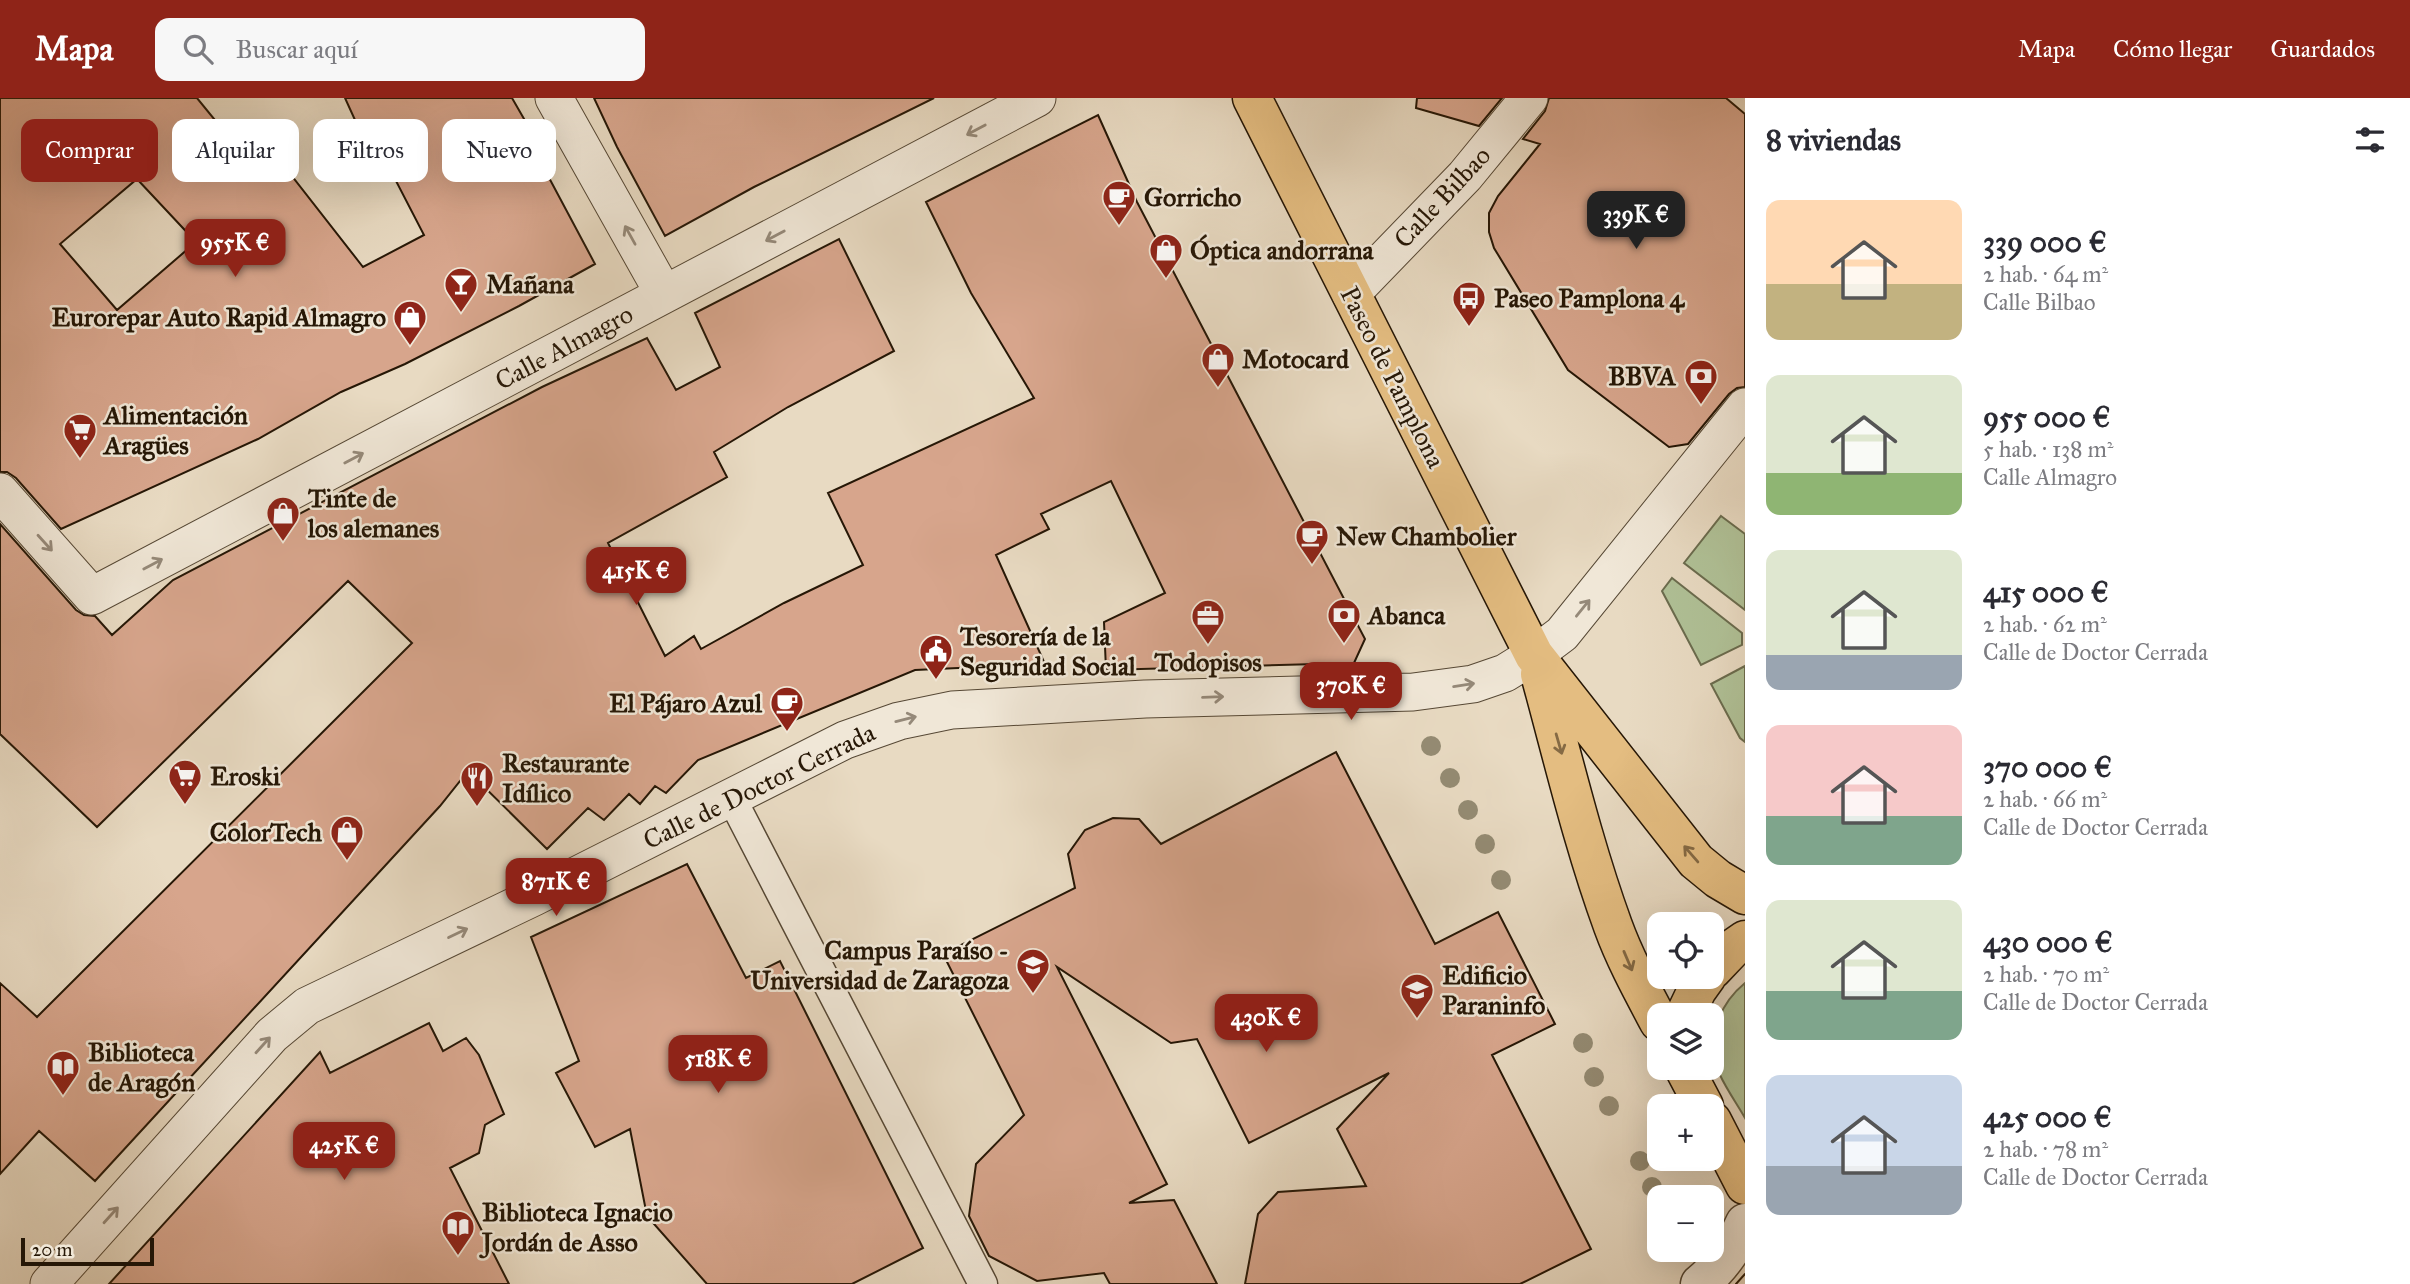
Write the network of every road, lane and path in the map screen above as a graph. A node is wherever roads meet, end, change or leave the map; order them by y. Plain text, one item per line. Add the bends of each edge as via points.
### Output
1 (554, 98) edge
2 (1037, 98) edge
3 (1252, 98) edge
4 (1529, 98) edge
5 (664, 294) junction
6 (1351, 294) junction
7 (1745, 407) edge
8 (0, 492) edge
9 (1534, 655) junction
10 (732, 799) junction
11 (1745, 895) edge
12 (1745, 940) edge
13 (1724, 957) edge
14 (1649, 1003) edge
15 (1724, 1144) edge
16 (1745, 1185) edge
17 (1745, 1223) edge
18 (49, 1284) edge
19 (984, 1284) edge
20 (1700, 1284) edge

5 -> 1 street
2 -> 5 street, Calle Almagro
3 - 6 main road, Paseo de Pamplona
4 - 6 street, Calle Bilbao via 1465,176
8 -> 5 street, Calle Almagro via 92,596
6 - 9 main road, Paseo de Pamplona
9 -> 7 street, Calle de Doctor Cerrada via 1562,634
10 -> 9 street, Calle de Doctor Cerrada via 845,740 913,717 952,710 1145,699 1413,692 1472,684 1505,673
11 -> 9 main road, Paseo de Pamplona via 1696,861
9 -> 14 main road, Paseo de Pamplona via 1613,927
18 -> 10 street, Calle de Doctor Cerrada via 272,1035 307,1006
10 - 19 street
12 - 13 main road
15 - 16 main road
17 - 20 street via 1728,1255

